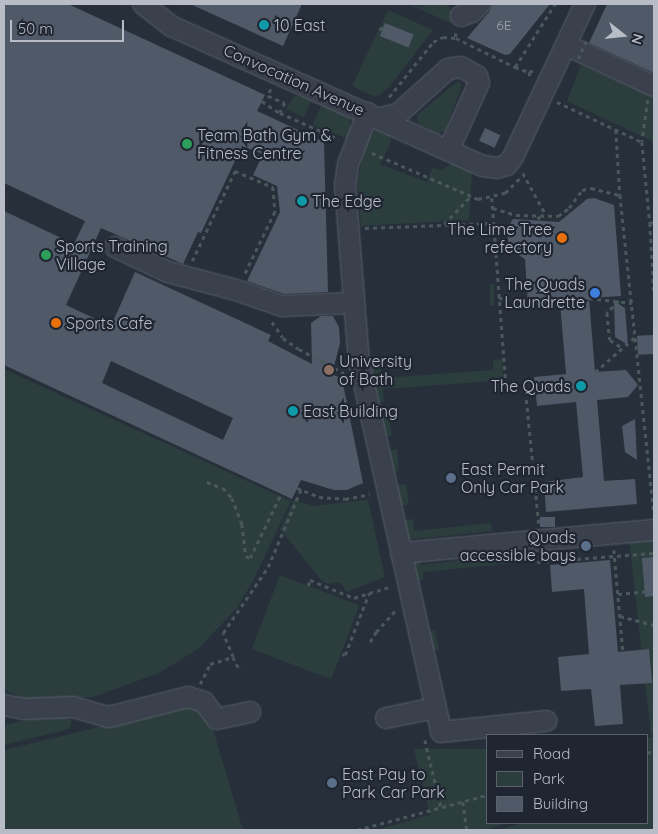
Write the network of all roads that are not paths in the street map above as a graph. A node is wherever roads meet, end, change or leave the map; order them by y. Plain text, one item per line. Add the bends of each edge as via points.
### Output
1 (143, 4) edge
2 (585, 4) edge
3 (572, 52) junction
4 (653, 85) edge
5 (378, 110) junction
6 (449, 150) junction
7 (115, 247) dead end
8 (353, 303) junction
9 (654, 530) edge
10 (400, 553) junction
11 (4, 705) edge
12 (434, 708) junction
13 (250, 712) dead end
14 (386, 718) dead end
15 (546, 721) dead end

1 - 5 street, Convocation Avenue via 171,26
2 - 3 street
3 - 4 street
3 - 6 street, Convocation Avenue via 543,95 507,165 489,168
5 - 6 street, Convocation Avenue
5 - 6 street via 398,114 448,69 462,67 477,76 479,83
5 - 8 street via 346,175
7 - 8 street via 168,272 282,306
8 - 10 street via 359,361
9 - 10 street
10 - 12 street
11 - 13 street via 24,709 72,707 109,717 188,697 204,702 216,719
12 - 14 street
12 - 15 street via 441,732

